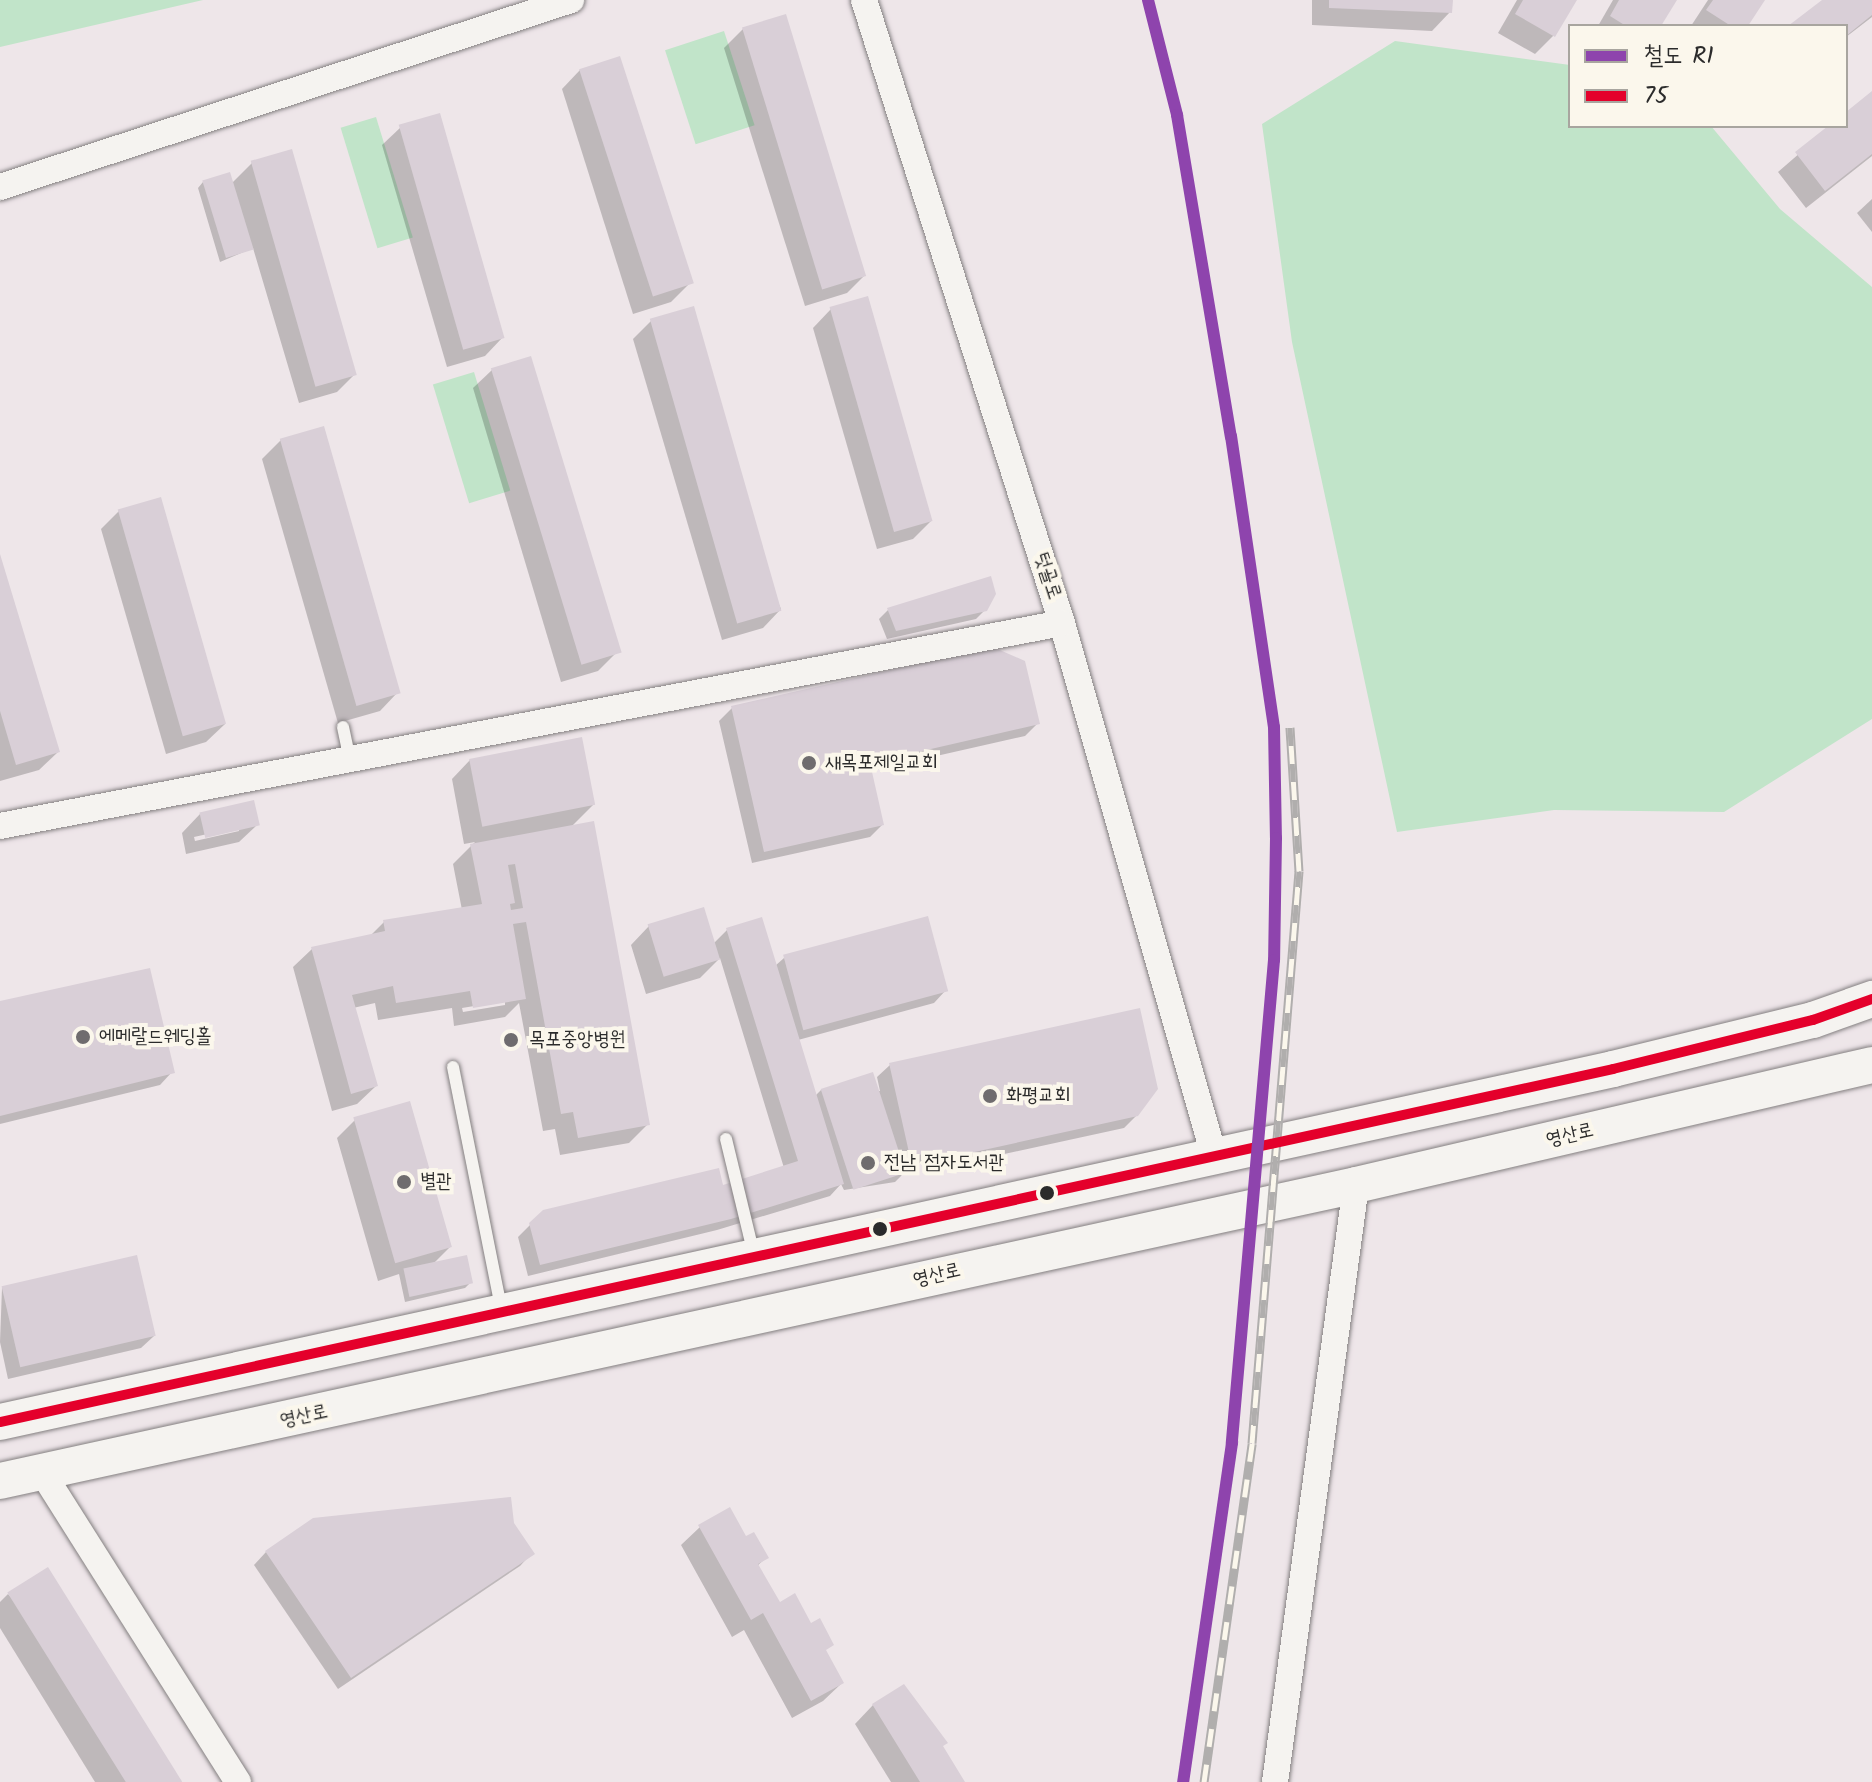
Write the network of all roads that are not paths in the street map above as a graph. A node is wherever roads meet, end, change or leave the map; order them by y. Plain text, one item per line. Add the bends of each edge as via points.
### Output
1 (571, 0) edge
2 (864, 0) edge
3 (0, 187) edge
4 (1062, 623) junction
5 (343, 727) dead end
6 (350, 759) junction
7 (0, 826) edge
8 (1872, 999) edge
9 (1872, 1065) edge
10 (453, 1067) dead end
11 (726, 1139) dead end
12 (1214, 1156) junction
13 (1356, 1185) junction
14 (754, 1255) junction
15 (502, 1311) junction
16 (0, 1422) edge
17 (42, 1472) junction
18 (0, 1481) edge
19 (238, 1782) edge
20 (1275, 1782) edge

1 - 3 street
2 - 4 street, 텃골로
4 - 6 street
4 - 12 street, 텃골로
5 - 6 lane
6 - 7 street
8 - 12 street via 1813,1020 1613,1069
9 - 13 street, 영산로
10 - 15 lane
11 - 14 lane
12 - 14 street
13 - 17 street, 영산로
13 - 20 street
14 - 15 street
15 - 16 street
17 - 18 street, 영산로
17 - 19 street

